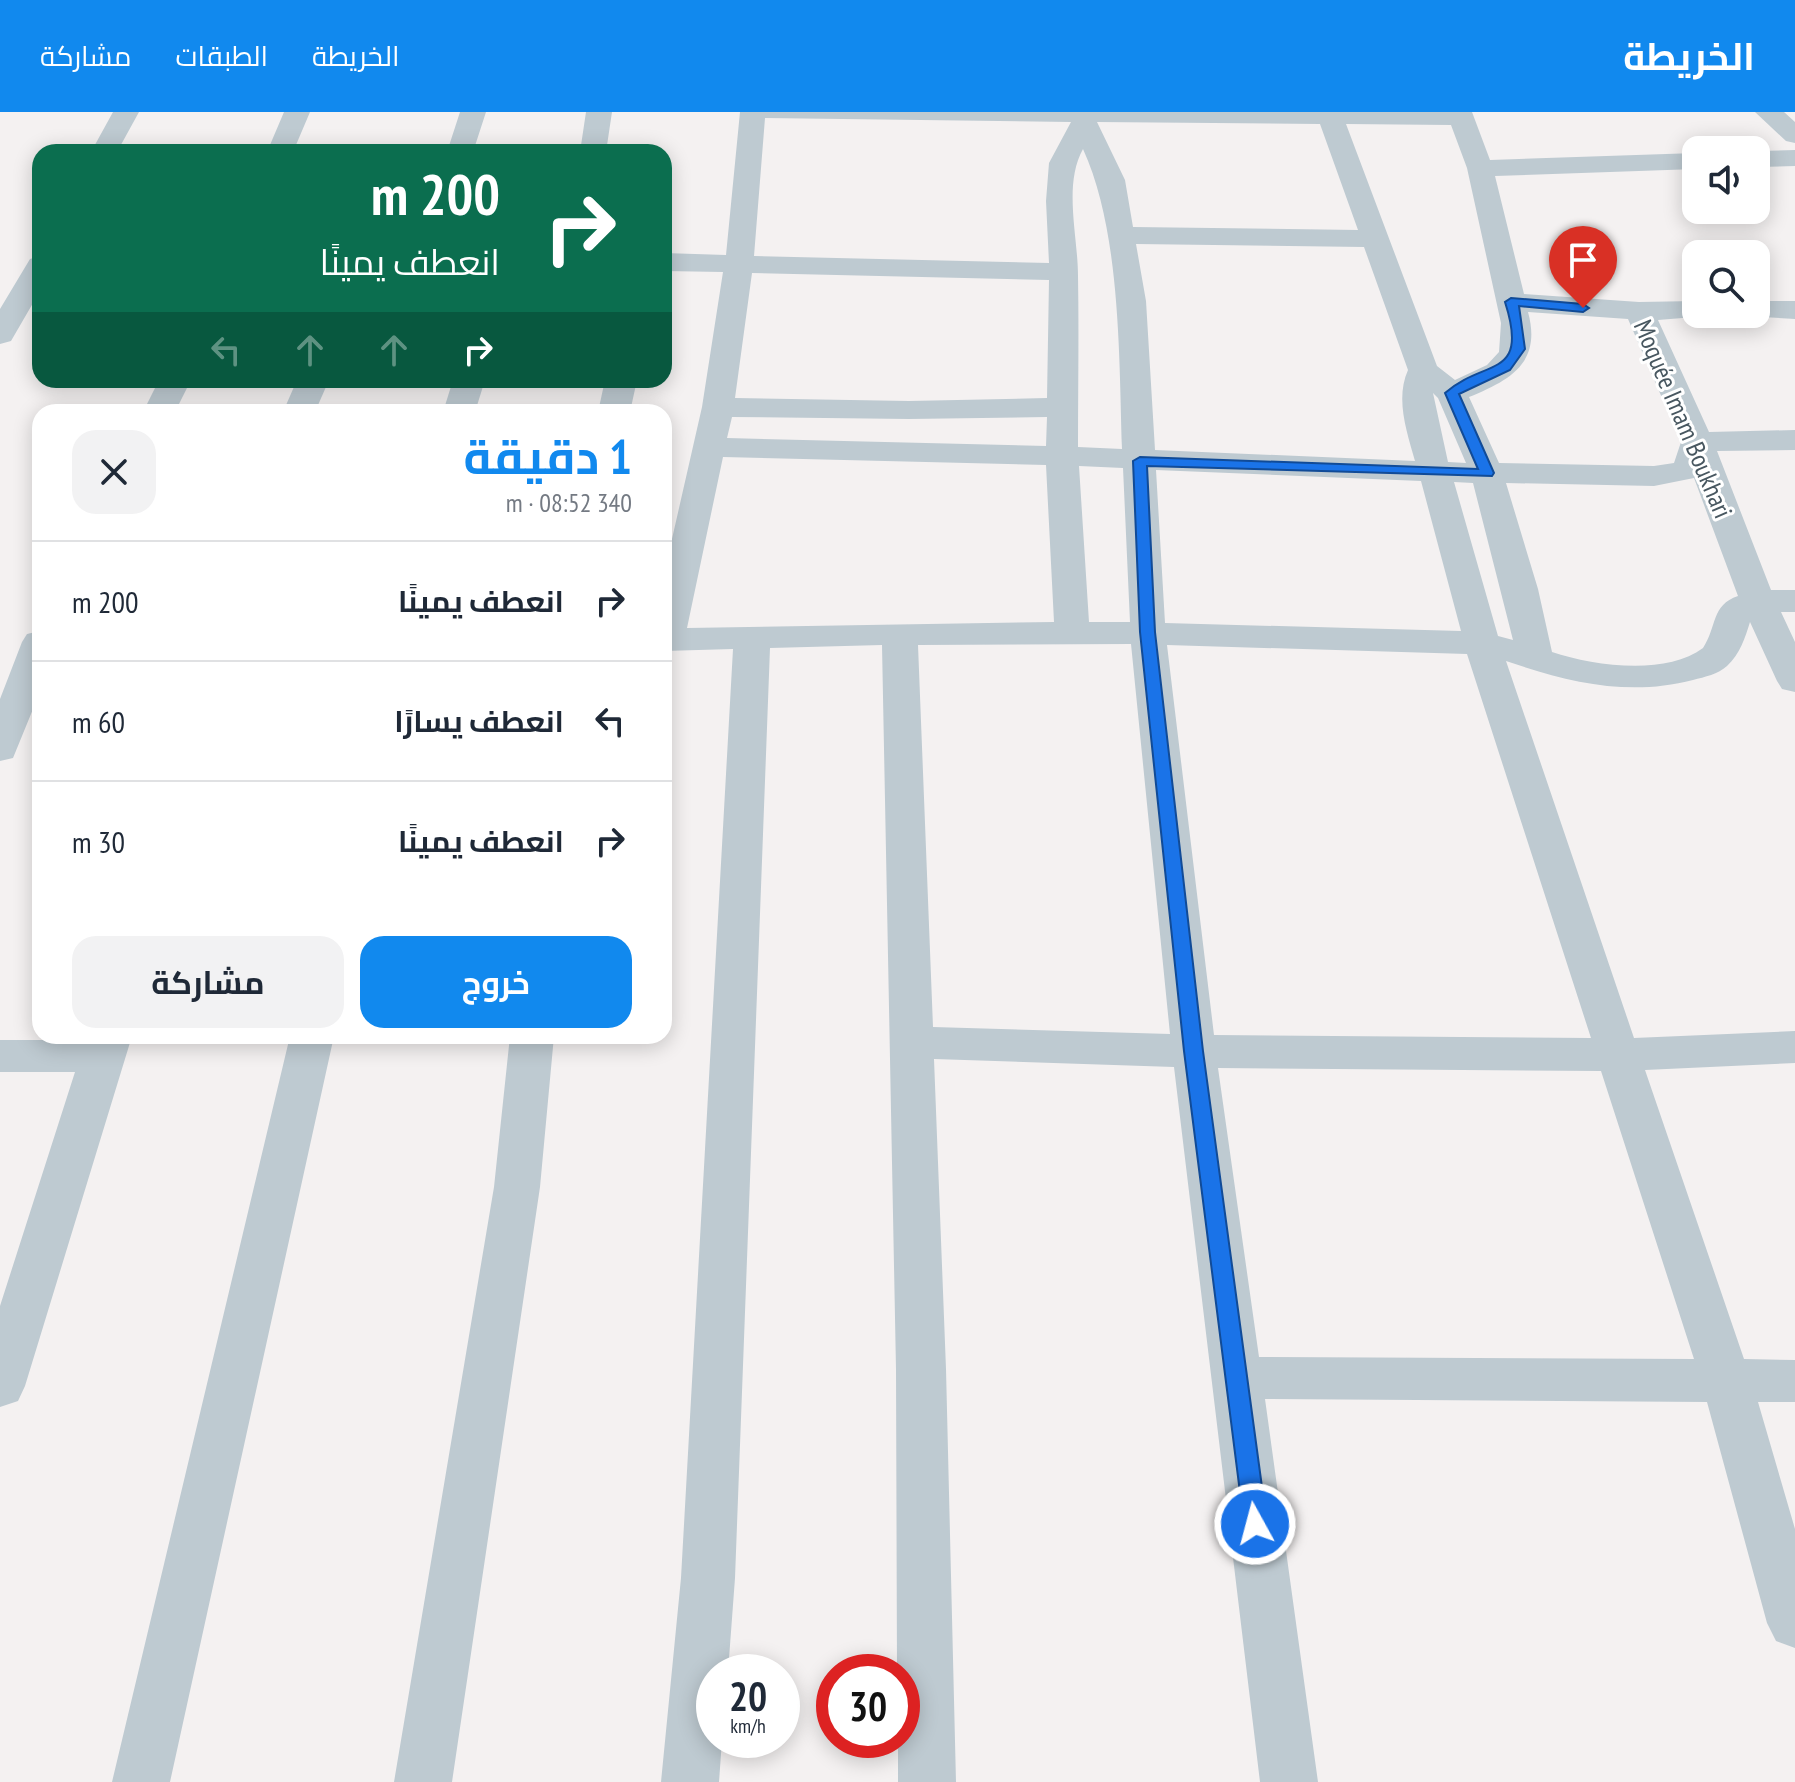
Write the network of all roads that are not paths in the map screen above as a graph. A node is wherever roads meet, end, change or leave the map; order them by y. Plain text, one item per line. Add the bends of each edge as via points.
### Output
1 (126, 112) edge
2 (297, 112) edge
3 (473, 112) edge
4 (599, 112) edge
5 (753, 112) edge
6 (772, 112) edge
7 (1768, 112) edge
8 (1329, 114) edge
9 (1460, 114) edge
10 (1084, 117) edge
11 (1795, 135) edge
12 (108, 144) edge
13 (283, 144) edge
14 (463, 144) edge
15 (594, 144) edge
16 (1795, 158) edge
17 (1770, 159) edge
18 (1682, 161) edge
19 (1480, 168) junction
20 (1122, 235) junction
21 (1373, 239) junction
22 (672, 262) edge
23 (739, 265) junction
24 (1064, 272) junction
25 (32, 279) edge
26 (1511, 302) junction
27 (1682, 310) edge
28 (1770, 310) edge
29 (1795, 310) edge
30 (1639, 311) junction
31 (0, 335) edge
32 (1423, 370) junction
33 (1452, 393) junction
34 (718, 407) junction
35 (1064, 407) junction
36 (1795, 440) edge
37 (1697, 442) junction
38 (708, 447) junction
39 (1062, 456) junction
40 (1140, 461) junction
41 (1435, 472) junction
42 (1487, 473) junction
43 (1758, 601) junction
44 (1795, 601) edge
45 (672, 609) edge
46 (1148, 632) junction
47 (1072, 633) junction
48 (900, 635) junction
49 (752, 636) junction
50 (672, 640) edge
51 (1482, 644) junction
52 (32, 648) edge
53 (0, 650) edge
54 (1535, 657) junction
55 (32, 665) edge
56 (1795, 681) edge
57 (0, 749) edge
58 (911, 1042) junction
59 (310, 1044) edge
60 (531, 1044) edge
61 (107, 1046) edge
62 (1795, 1047) edge
63 (1194, 1051) junction
64 (1619, 1055) junction
65 (0, 1056) edge
66 (1237, 1378) junction
67 (1726, 1380) junction
68 (1795, 1381) edge
69 (0, 1386) edge
70 (1795, 1623) edge
71 (141, 1782) edge
72 (423, 1782) edge
73 (690, 1782) edge
74 (927, 1782) edge
75 (1289, 1782) edge

1 - 12 street
2 - 13 street
3 - 14 street
4 - 15 street
5 - 23 street
6 - 10 street
7 - 11 street
8 - 9 street
8 - 10 street
8 - 21 street
9 - 19 street
10 - 20 street via 1111,180
10 - 24 street via 1062,163
16 - 17 street
18 - 19 street
19 - 26 street
20 - 21 street
20 - 40 street
21 - 32 street
22 - 23 street
23 - 24 street
23 - 34 street
24 - 35 street
25 - 31 street
26 - 30 street, Moquée Imam Boukhari
26 - 33 street via 1518,349 1506,368
27 - 30 street
28 - 29 street
30 - 37 street, Moquée Imam Boukhari
32 - 33 street
32 - 41 street via 1417,398
33 - 42 street
34 - 35 street
34 - 38 street
35 - 39 street
36 - 37 street
37 - 42 street via 1688,469 1674,474
37 - 43 street, Moquée Imam Boukhari
38 - 39 street
38 - 45 street
39 - 40 street
39 - 47 street
40 - 41 street
40 - 46 street
41 - 42 street
41 - 51 street
42 - 54 street
43 - 44 street
43 - 54 street via 1737,608 1725,648 1709,663 1682,671 1581,672
43 - 56 street, Moquée Imam Boukhari
46 - 47 street
46 - 51 street
46 - 63 street
47 - 48 street
48 - 49 street
48 - 58 street
49 - 50 street
49 - 73 street via 708,1578
51 - 54 street
51 - 64 street
52 - 53 street
55 - 57 street
58 - 63 street
58 - 74 street
59 - 71 street
60 - 72 street via 517,1187
61 - 65 street
61 - 69 street
62 - 64 street
63 - 64 street
63 - 66 street
64 - 67 street
66 - 67 street
66 - 75 street
67 - 68 street
67 - 70 street

